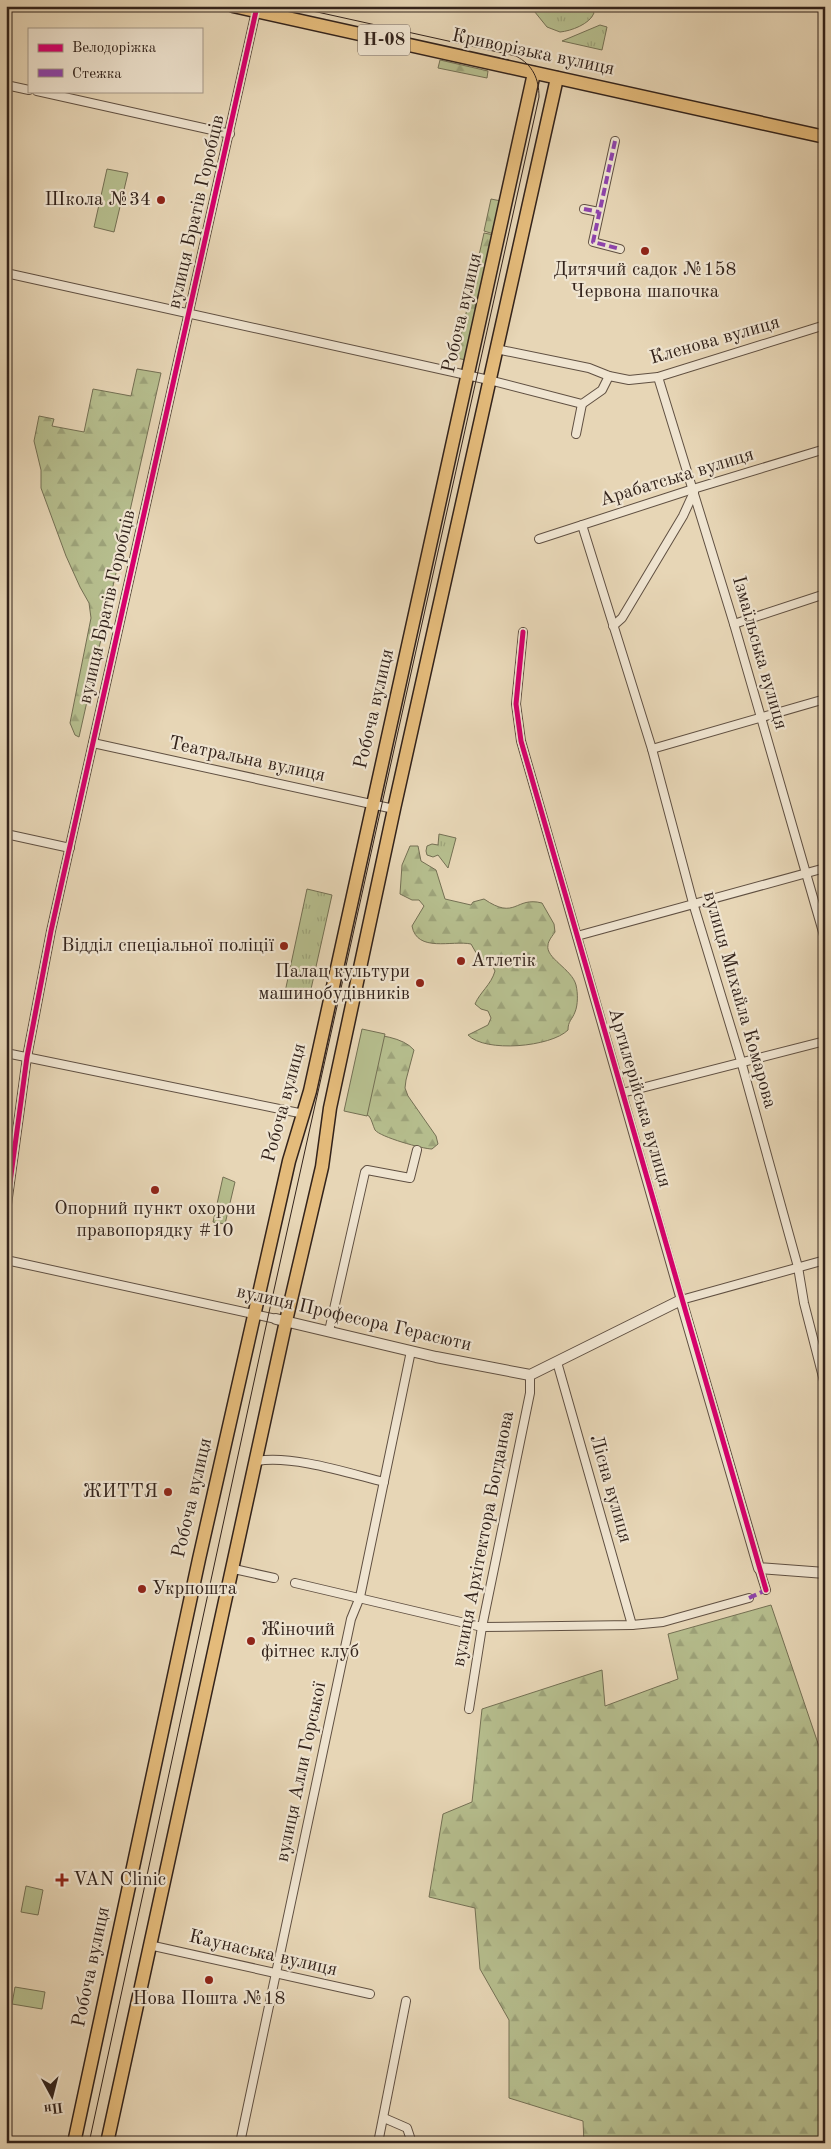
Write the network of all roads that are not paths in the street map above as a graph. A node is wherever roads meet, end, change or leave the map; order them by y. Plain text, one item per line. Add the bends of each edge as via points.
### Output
1 (233, 6) edge
2 (256, 11) junction
3 (534, 73) junction
4 (557, 78) junction
5 (6, 84) edge
6 (28, 90) edge
7 (41, 92) edge
8 (230, 134) junction
9 (825, 137) edge
10 (615, 141) dead end
11 (584, 209) dead end
12 (599, 212) junction
13 (620, 249) dead end
14 (6, 273) edge
15 (189, 313) junction
16 (825, 325) edge
17 (496, 350) junction
18 (468, 376) junction
19 (609, 376) junction
20 (658, 377) junction
21 (490, 380) junction
22 (582, 404) junction
23 (576, 434) dead end
24 (825, 449) edge
25 (693, 490) junction
26 (582, 525) junction
27 (539, 538) dead end
28 (825, 594) edge
29 (734, 624) junction
30 (613, 626) junction
31 (523, 632) dead end
32 (825, 699) edge
33 (762, 718) junction
34 (93, 743) junction
35 (652, 750) junction
36 (373, 804) junction
37 (394, 809) junction
38 (6, 834) edge
39 (70, 848) junction
40 (825, 868) edge
41 (805, 873) junction
42 (693, 903) junction
43 (577, 936) junction
44 (825, 939) edge
45 (825, 1041) edge
46 (6, 1053) edge
47 (26, 1057) junction
48 (741, 1061) junction
49 (622, 1093) junction
50 (304, 1114) junction
51 (417, 1150) dead end
52 (6, 1212) edge
53 (6, 1260) edge
54 (825, 1260) edge
55 (798, 1267) junction
56 (681, 1300) junction
57 (254, 1314) junction
58 (281, 1320) junction
59 (329, 1331) junction
60 (411, 1351) junction
61 (556, 1362) junction
62 (530, 1375) junction
63 (825, 1385) edge
64 (256, 1461) junction
65 (384, 1482) junction
66 (759, 1568) junction
67 (234, 1569) junction
68 (825, 1573) edge
69 (274, 1578) dead end
70 (294, 1583) dead end
71 (766, 1590) dead end
72 (360, 1597) junction
73 (749, 1598) dead end
74 (632, 1625) junction
75 (482, 1627) junction
76 (469, 1709) dead end
77 (149, 1946) junction
78 (275, 1974) junction
79 (370, 1994) dead end
80 (406, 2001) dead end
81 (384, 2118) junction
82 (74, 2143) edge
83 (107, 2143) edge
84 (240, 2143) edge
85 (378, 2143) edge
86 (412, 2143) edge

1 - 2 main road, Криворізька вулиця / Н-08
2 - 3 main road, Криворізька вулиця / Н-08
2 - 8 street, вулиця Братів Горобців
3 - 4 main road, Криворізька вулиця / Н-08
3 - 18 main road, Робоча вулиця
4 - 9 main road, Криворізька вулиця / Н-08
4 - 17 main road
5 - 6 street
7 - 8 street
8 - 15 street, вулиця Братів Горобців
10 - 12 street
11 - 12 street
12 - 13 street via 593,242
14 - 15 street
15 - 18 street
15 - 34 street, вулиця Братів Горобців
16 - 20 street, Кленова вулиця
17 - 19 street, Кленова вулиця via 589,368
17 - 21 main road
18 - 21 street
18 - 36 main road, Робоча вулиця
19 - 20 street, Кленова вулиця via 629,380
19 - 22 street via 602,390
20 - 25 street, Ізмаїльська вулиця
21 - 22 street
21 - 37 main road
22 - 23 street
24 - 25 street, Арабатська вулиця
25 - 26 street, Арабатська вулиця
25 - 29 street, Ізмаїльська вулиця
25 - 30 street via 683,516 622,618
26 - 27 street, Арабатська вулиця
26 - 30 street, вулиця Михайла Комарова
28 - 29 street
29 - 33 street, Ізмаїльська вулиця
30 - 35 street, вулиця Михайла Комарова
31 - 43 street, Артилерійська вулиця via 516,704 521,741
32 - 33 street
33 - 35 street
33 - 41 street, Ізмаїльська вулиця
34 - 36 street, Театральна вулиця
34 - 39 street, вулиця Братів Горобців
35 - 42 street, вулиця Михайла Комарова
36 - 37 street, Театральна вулиця
36 - 50 main road, Робоча вулиця
37 - 58 main road via 330,1108 322,1168
38 - 39 street
39 - 47 street, вулиця Братів Горобців
40 - 41 street
41 - 42 street
41 - 44 street, Ізмаїльська вулиця
42 - 43 street
42 - 48 street, вулиця Михайла Комарова
43 - 49 street, Артилерійська вулиця
45 - 48 street
46 - 47 street
47 - 50 street
47 - 52 street, вулиця Братів Горобців
48 - 49 street
48 - 55 street, вулиця Михайла Комарова
49 - 56 street, Артилерійська вулиця
50 - 57 main road, Робоча вулиця via 289,1161
51 - 59 street via 410,1178 368,1170 365,1173
53 - 57 street, вулиця Професора Герасюти
54 - 55 street
55 - 56 street
55 - 63 street, вулиця Михайла Комарова
56 - 61 street
56 - 66 street, Артилерійська вулиця
57 - 58 street, вулиця Професора Герасюти
57 - 82 main road, Робоча вулиця
58 - 59 street, вулиця Професора Герасюти
58 - 64 main road
59 - 60 street, вулиця Професора Герасюти
60 - 62 street, вулиця Професора Герасюти
60 - 65 street, вулиця Алли Горської
61 - 62 street
61 - 74 street, Лісна вулиця
62 - 75 street, вулиця Архітектора Богданова via 530,1393
64 - 65 street via 278,1460
64 - 67 main road
65 - 72 street, вулиця Алли Горської
66 - 68 street
66 - 71 street
67 - 69 street
67 - 77 main road
70 - 72 street
72 - 75 street
72 - 78 street, вулиця Алли Горської via 351,1620
73 - 74 street via 663,1622
74 - 75 street
75 - 76 street, вулиця Архітектора Богданова
77 - 78 street, Каунаська вулиця
77 - 83 main road
78 - 79 street, Каунаська вулиця
78 - 84 street, вулиця Алли Горської
80 - 81 street
81 - 85 street
81 - 86 street via 407,2128

